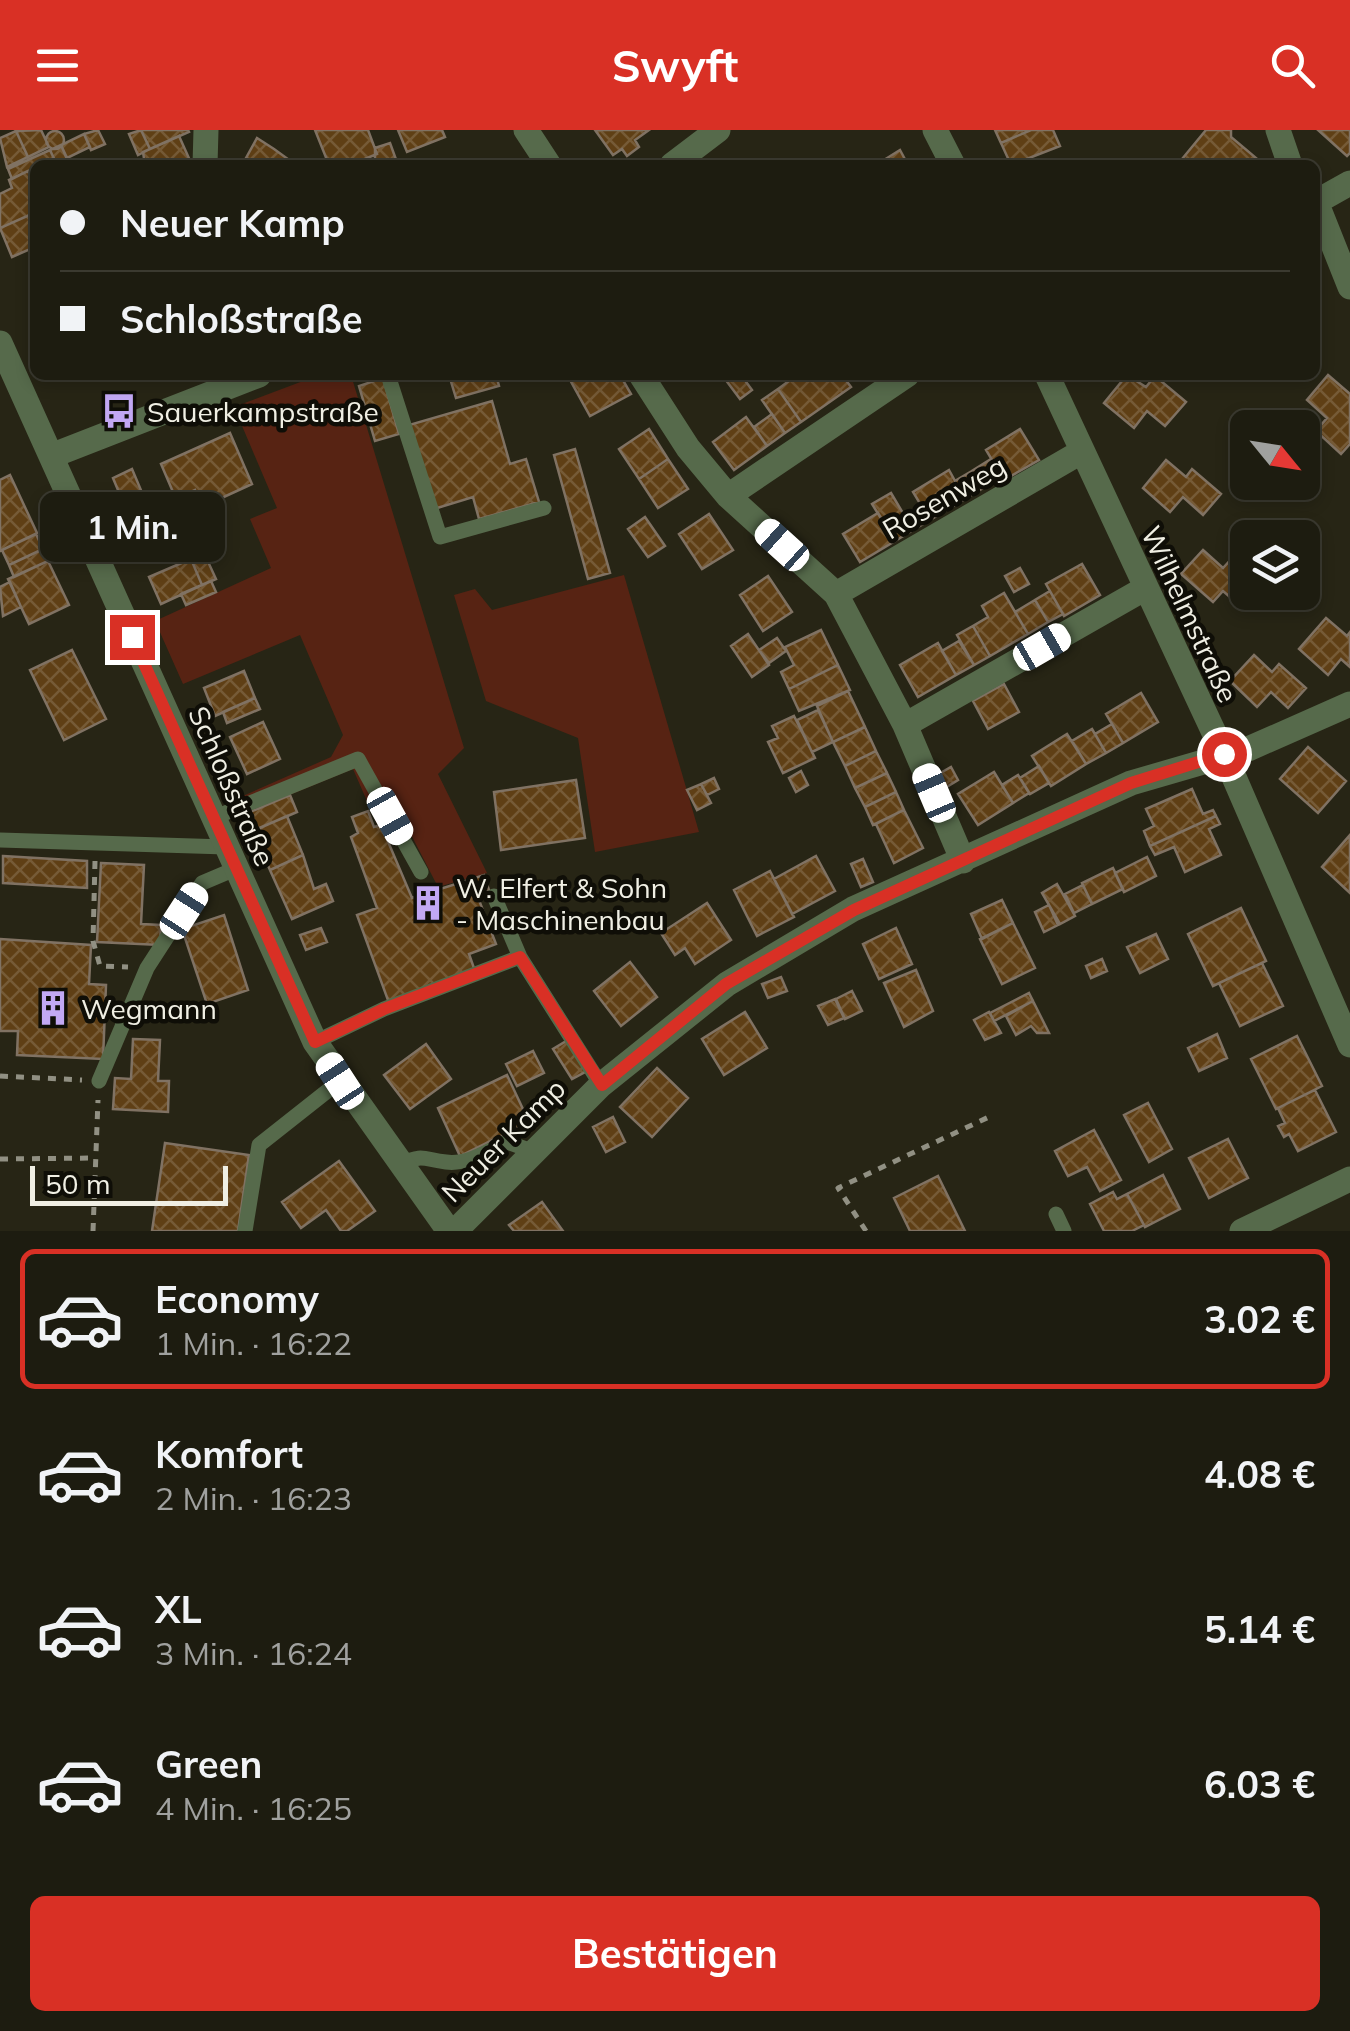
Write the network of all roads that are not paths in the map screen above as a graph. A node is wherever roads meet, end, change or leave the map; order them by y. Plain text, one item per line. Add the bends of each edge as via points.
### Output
1 (206, 130) edge
2 (526, 130) edge
3 (718, 130) edge
4 (935, 130) edge
5 (1278, 130) edge
6 (205, 160) edge
7 (546, 160) edge
8 (679, 160) edge
9 (950, 160) edge
10 (1288, 160) edge
11 (1350, 183) edge
12 (1320, 198) edge
13 (1320, 210) edge
14 (1350, 288) edge
15 (0, 342) edge
16 (246, 380) edge
17 (390, 380) edge
18 (649, 380) edge
19 (900, 380) edge
20 (1050, 380) edge
21 (1082, 452) junction
22 (52, 456) junction
23 (728, 496) junction
24 (544, 508) dead end
25 (1144, 589) junction
26 (836, 594) junction
27 (1350, 704) edge
28 (905, 726) junction
29 (1224, 754) junction
30 (213, 818) junction
31 (0, 840) edge
32 (231, 858) junction
33 (963, 861) junction
34 (421, 872) dead end
35 (494, 896) dead end
36 (520, 957) junction
37 (315, 1042) junction
38 (1350, 1045) edge
39 (99, 1081) road end
40 (340, 1081) junction
41 (602, 1085) junction
42 (532, 1151) junction
43 (400, 1164) junction
44 (1350, 1179) edge
45 (1056, 1214) dead end
46 (245, 1231) edge
47 (452, 1231) edge
48 (1064, 1231) edge
49 (1242, 1231) edge

1 - 6 street
2 - 7 street
3 - 8 street
4 - 9 street
5 - 10 street
11 - 12 street
13 - 14 street
15 - 22 street, Schloßstraße
16 - 22 street
17 - 24 lane via 440,537
18 - 23 street via 688,448
19 - 23 street
20 - 21 street, Wilhelmstraße
21 - 25 street, Wilhelmstraße
21 - 26 street, Rosenweg
22 - 30 street, Schloßstraße
23 - 26 street
25 - 28 street
25 - 29 street, Wilhelmstraße
26 - 28 street
27 - 29 street, Neuer Kamp via 1248,750
28 - 33 street
29 - 33 street, Neuer Kamp via 1131,783
29 - 38 street, Wilhelmstraße
30 - 32 street, Schloßstraße
30 - 34 lane via 358,759
31 - 32 lane
32 - 37 street, Schloßstraße
32 - 39 lane via 202,883 147,968
33 - 41 street, Neuer Kamp via 854,910 726,984
35 - 36 lane
36 - 37 lane
36 - 41 lane
37 - 40 street, Schloßstraße
40 - 43 street, Schloßstraße
40 - 46 lane via 259,1145
41 - 42 street, Neuer Kamp
42 - 43 lane via 507,1142 474,1158 447,1162 423,1155
42 - 47 street, Neuer Kamp
43 - 47 street, Schloßstraße
44 - 49 street
45 - 48 lane

